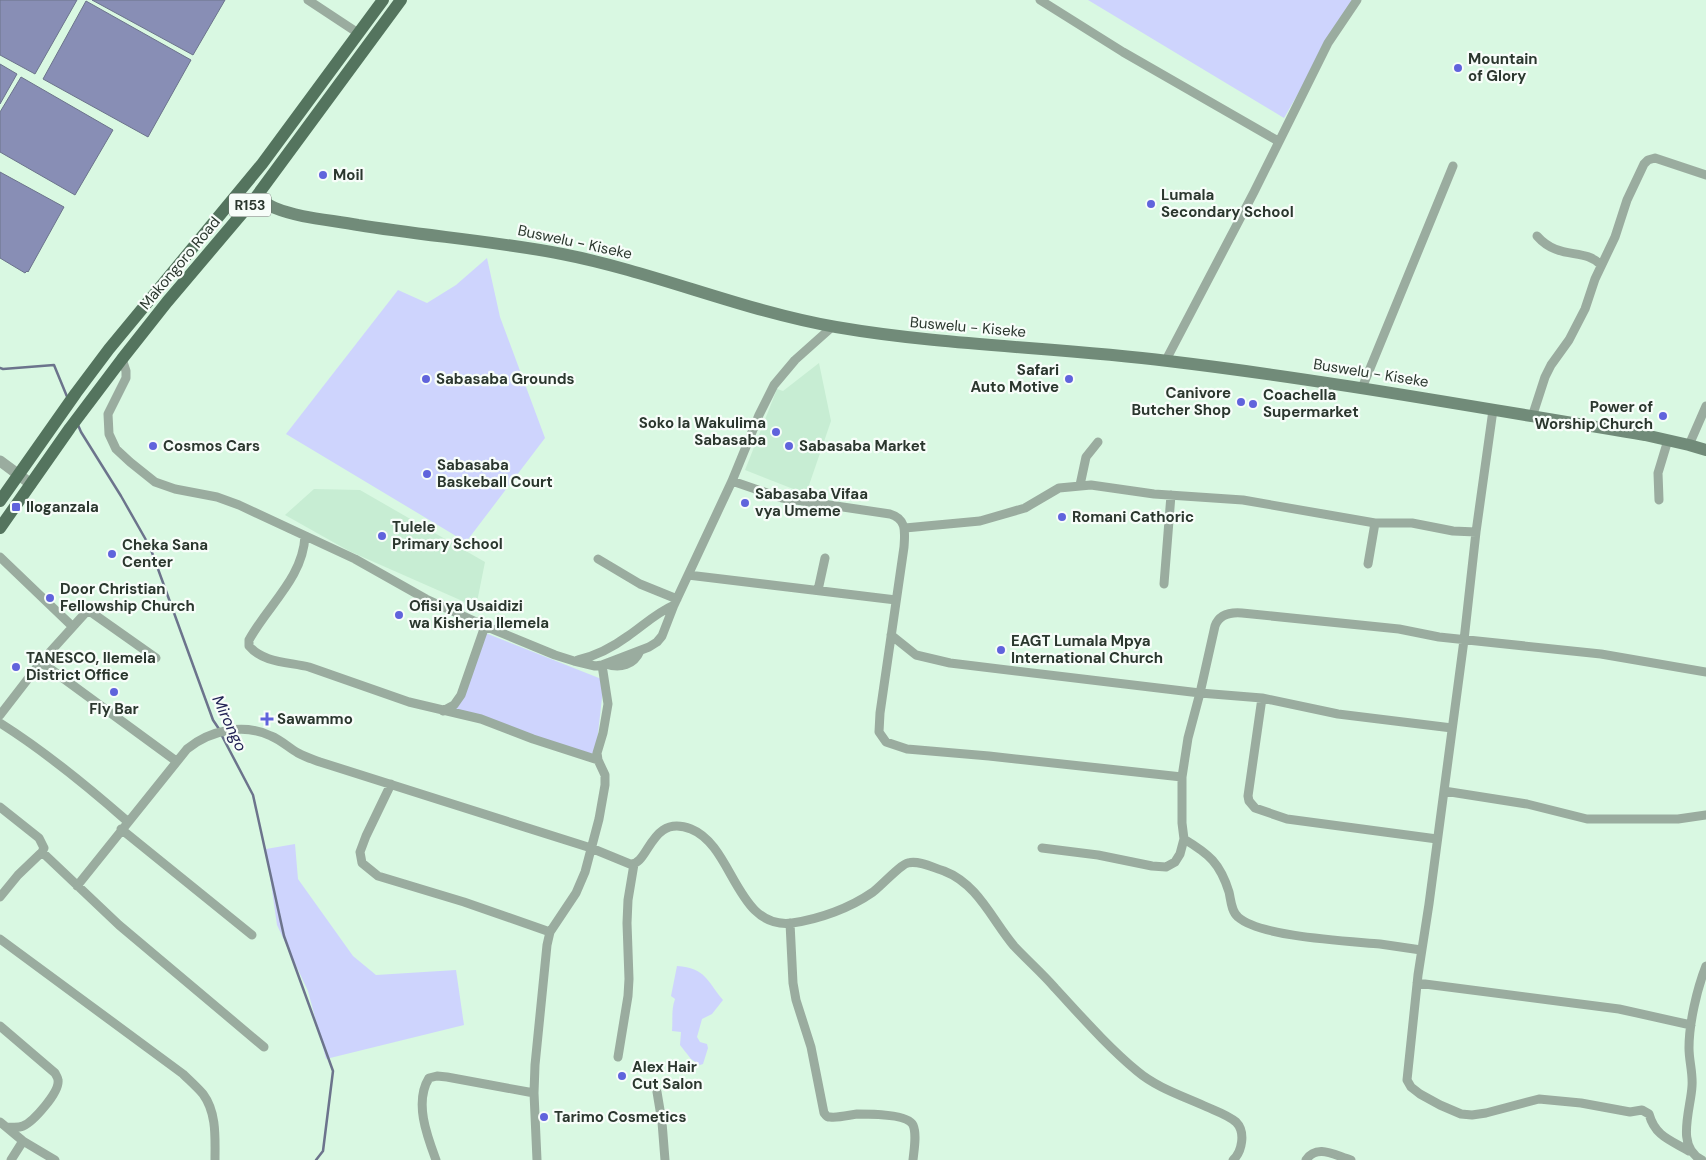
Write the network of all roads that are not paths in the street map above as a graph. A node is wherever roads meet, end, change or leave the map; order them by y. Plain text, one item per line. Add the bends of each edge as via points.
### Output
1 (308, 0) edge
2 (383, 0) edge
3 (401, 0) edge
4 (1040, 0) edge
5 (1357, 0) edge
6 (358, 33) junction
7 (1278, 141) junction
8 (1453, 166) dead end
9 (1706, 175) edge
10 (235, 198) junction
11 (256, 198) junction
12 (1537, 236) dead end
13 (1601, 266) junction
14 (832, 326) junction
15 (122, 359) junction
16 (1166, 360) junction
17 (1362, 388) junction
18 (1706, 406) edge
19 (1493, 410) junction
20 (1532, 417) junction
21 (1668, 440) junction
22 (1098, 442) dead end
23 (1689, 445) junction
24 (1706, 450) edge
25 (0, 461) edge
26 (18, 475) junction
27 (732, 482) junction
28 (31, 484) junction
29 (1080, 485) junction
30 (1172, 495) junction
31 (1659, 500) dead end
32 (0, 501) edge
33 (1375, 523) junction
34 (0, 528) edge
35 (905, 528) junction
36 (1476, 532) junction
37 (305, 536) junction
38 (0, 557) edge
39 (825, 558) dead end
40 (598, 559) dead end
41 (1368, 564) dead end
42 (688, 575) junction
43 (1164, 584) dead end
44 (818, 590) junction
45 (896, 600) junction
46 (676, 602) junction
47 (72, 626) junction
48 (485, 626) junction
49 (891, 635) junction
50 (1464, 640) junction
51 (156, 658) dead end
52 (574, 661) junction
53 (41, 662) junction
54 (604, 665) junction
55 (1706, 672) edge
56 (1200, 693) junction
57 (1262, 698) junction
58 (443, 711) junction
59 (0, 715) edge
60 (0, 723) edge
61 (1452, 728) junction
62 (598, 760) junction
63 (176, 761) junction
64 (1182, 777) junction
65 (391, 784) junction
66 (1444, 791) junction
67 (0, 807) edge
68 (1706, 815) edge
69 (124, 825) junction
70 (1184, 838) junction
71 (1437, 839) junction
72 (591, 848) junction
73 (1042, 848) dead end
74 (42, 852) junction
75 (634, 864) junction
76 (77, 886) junction
77 (0, 896) edge
78 (790, 923) junction
79 (550, 932) junction
80 (252, 935) dead end
81 (0, 939) edge
82 (1421, 950) junction
83 (1706, 966) edge
84 (1417, 983) junction
85 (1691, 1025) junction
86 (0, 1026) edge
87 (264, 1046) dead end
88 (618, 1057) dead end
89 (658, 1092) dead end
90 (534, 1094) junction
91 (4, 1124) edge
92 (23, 1140) junction
93 (1689, 1150) junction
94 (1241, 1156) edge
95 (11, 1160) edge
96 (55, 1160) edge
97 (215, 1160) edge
98 (436, 1160) edge
99 (538, 1160) edge
100 (664, 1160) edge
101 (913, 1160) edge
102 (1233, 1160) edge
103 (1306, 1160) edge
104 (1351, 1160) edge
105 (1685, 1160) edge
106 (1702, 1160) edge

1 - 6 street
2 - 6 main road, Makongoro Road / R153
3 - 11 main road, Makongoro Road / R153
4 - 7 street
5 - 7 street via 1328,43
6 - 10 main road, Makongoro Road / R153
7 - 16 street
8 - 17 street
9 - 13 street via 1654,158 1648,160 1641,168
10 - 11 street, Buswelu - Kiseke
10 - 26 main road, Makongoro Road / R153 via 109,349
11 - 14 main road, Buswelu - Kiseke via 275,208 315,217 580,258 789,317
11 - 15 main road, Makongoro Road / R153
12 - 13 street via 1547,247 1588,258
13 - 20 street via 1579,323 1545,377
14 - 16 main road, Buswelu - Kiseke via 945,342
14 - 27 street via 774,385
15 - 28 main road, Makongoro Road / R153
15 - 37 street via 126,378 108,414 109,434 116,449 154,482 239,505
16 - 17 main road, Buswelu - Kiseke
17 - 19 main road, Buswelu - Kiseke
18 - 23 street
19 - 20 main road, Buswelu - Kiseke
19 - 36 street
20 - 21 main road, Buswelu - Kiseke
21 - 23 main road, Buswelu - Kiseke
21 - 31 street via 1658,473
22 - 29 street via 1086,457
23 - 24 main road, Buswelu - Kiseke
25 - 26 street
26 - 28 street
26 - 32 main road, R153
27 - 35 street via 782,498 894,515 902,520
27 - 42 street
28 - 34 main road, R153
29 - 30 street
29 - 35 street via 1059,488 1025,508 980,521
30 - 33 street via 1243,500
30 - 43 street
33 - 36 street via 1412,523
33 - 41 street
35 - 45 street
36 - 50 street
37 - 48 street via 355,558 426,599
37 - 58 street via 303,553 293,576 252,633 249,646 271,659 309,667
38 - 47 street
39 - 44 street
40 - 46 street
42 - 44 street
42 - 46 street
44 - 45 street
45 - 49 street
46 - 52 street via 602,652
46 - 54 street via 657,642
47 - 51 street via 89,610
47 - 53 street
48 - 52 street
48 - 58 street via 461,695 454,705
49 - 56 street via 916,655 930,659
49 - 64 street via 880,713 880,732 886,742 907,749
50 - 55 street via 1601,654
50 - 56 street via 1399,629 1231,614 1217,621
50 - 61 street
52 - 54 street
53 - 59 street
53 - 63 street
54 - 62 street via 608,704
56 - 57 street
56 - 64 street
57 - 61 street via 1338,714
57 - 71 street via 1248,796 1255,808 1286,819
58 - 62 street via 481,719
60 - 69 street via 65,768
61 - 66 street
62 - 72 street via 605,775 605,785
63 - 65 street via 198,740 215,733 259,731 308,757
63 - 69 street
64 - 70 street
65 - 72 street
65 - 79 street via 360,852 366,867 378,876
66 - 68 street via 1527,804 1587,819 1678,819
66 - 71 street
67 - 74 street via 43,843
69 - 76 street
69 - 80 street
70 - 73 street via 1180,854 1166,868
70 - 82 street via 1215,862 1237,916 1249,923 1280,932
71 - 82 street
72 - 75 street
72 - 79 street via 576,893
74 - 76 street
74 - 77 street
75 - 78 street via 639,862 659,832 675,826 690,828 715,850 757,913 770,921
75 - 88 street via 627,908 628,996
76 - 87 street
78 - 94 street via 824,915 858,901 908,863 914,862 960,879 978,896 1016,948 1137,1071 1162,1087 1238,1124
78 - 101 street via 796,1000 812,1047 824,1113 827,1117 859,1114 909,1120 914,1131
79 - 90 street
81 - 97 street via 183,1074 210,1106 216,1130
82 - 84 street
83 - 85 street
84 - 85 street via 1619,1009
84 - 93 street via 1407,1080 1420,1094 1451,1110 1472,1115 1539,1099 1630,1112 1642,1110 1649,1114 1657,1131
85 - 93 street
86 - 91 street via 55,1073 58,1080 57,1088 33,1119 22,1126
89 - 100 street
90 - 98 street via 447,1077 429,1078 422,1113
90 - 99 street
91 - 92 street
92 - 95 street
92 - 96 street
93 - 105 street
93 - 106 street
94 - 102 street
103 - 104 street via 1317,1151

